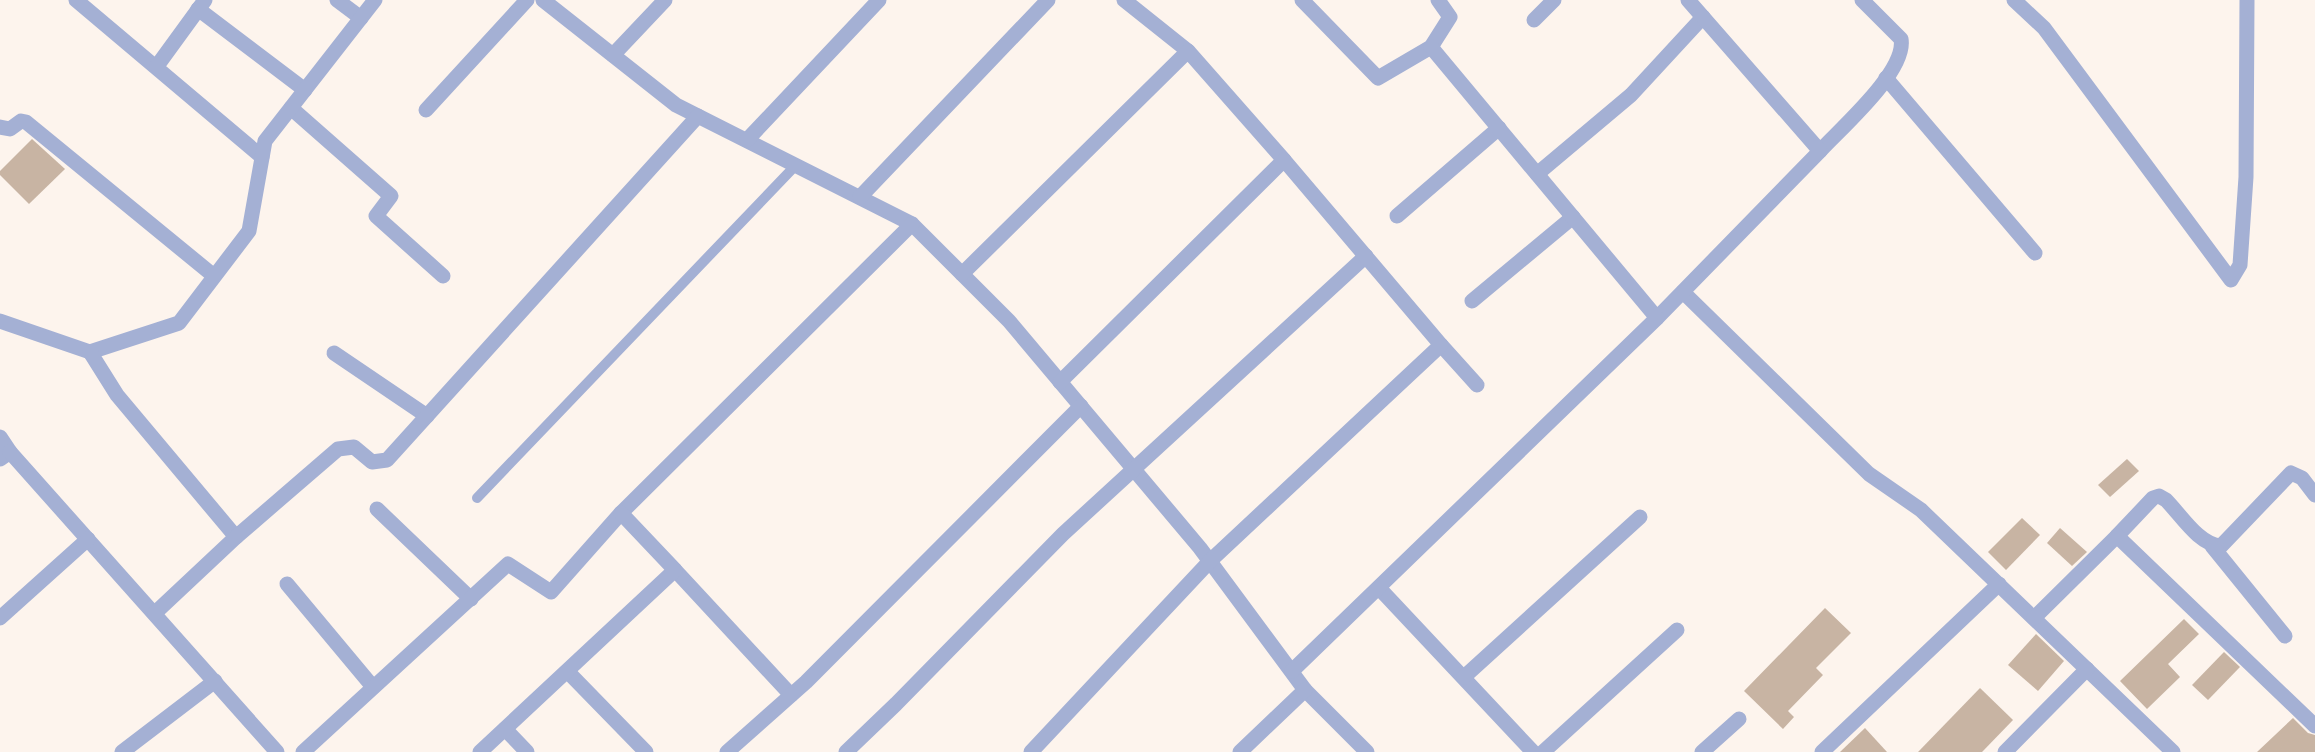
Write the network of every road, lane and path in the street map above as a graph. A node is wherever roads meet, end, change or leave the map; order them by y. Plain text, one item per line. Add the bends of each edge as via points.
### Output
1 (76, 0) edge
2 (338, 0) edge
3 (375, 0) edge
4 (527, 0) edge
5 (543, 0) edge
6 (665, 0) edge
7 (879, 0) edge
8 (1048, 0) edge
9 (1124, 0) edge
10 (1302, 0) edge
11 (1438, 0) edge
12 (1554, 0) edge
13 (1688, 0) edge
14 (1862, 0) edge
15 (2014, 0) edge
16 (2247, 0) edge
17 (202, 4) edge
18 (1703, 17) junction
19 (361, 18) junction
20 (1534, 20) dead end
21 (1431, 46) junction
22 (1188, 51) junction
23 (613, 55) junction
24 (157, 66) junction
25 (1886, 78) junction
26 (305, 90) junction
27 (291, 108) junction
28 (426, 110) dead end
29 (698, 116) junction
30 (0, 127) edge
31 (1499, 128) junction
32 (747, 140) junction
33 (1820, 151) junction
34 (262, 157) junction
35 (1284, 160) junction
36 (796, 165) junction
37 (1537, 174) junction
38 (860, 197) junction
39 (1397, 216) dead end
40 (1573, 217) junction
41 (912, 224) junction
42 (2035, 253) dead end
43 (1366, 256) junction
44 (962, 274) junction
45 (214, 276) junction
46 (443, 276) dead end
47 (1683, 292) junction
48 (1472, 301) dead end
49 (1657, 318) junction
50 (0, 321) edge
51 (1441, 345) junction
52 (90, 352) junction
53 (334, 353) dead end
54 (1060, 382) junction
55 (1477, 385) dead end
56 (1081, 406) junction
57 (427, 416) junction
58 (0, 437) edge
59 (5, 456) edge
60 (1133, 471) junction
61 (2315, 495) edge
62 (477, 498) dead end
63 (377, 509) dead end
64 (621, 513) junction
65 (1640, 517) dead end
66 (2117, 536) junction
67 (236, 537) junction
68 (88, 539) junction
69 (2212, 546) junction
70 (1210, 561) junction
71 (675, 570) junction
72 (287, 584) dead end
73 (1998, 584) junction
74 (1379, 588) junction
75 (471, 598) junction
76 (155, 613) junction
77 (0, 618) edge
78 (2034, 618) junction
79 (1677, 630) dead end
80 (2285, 636) dead end
81 (2087, 669) junction
82 (1292, 671) junction
83 (568, 672) junction
84 (1464, 677) junction
85 (215, 681) junction
86 (373, 687) junction
87 (1305, 690) junction
88 (791, 695) junction
89 (1739, 719) dead end
90 (2315, 726) edge
91 (505, 729) junction
92 (122, 752) edge
93 (277, 752) edge
94 (303, 752) edge
95 (480, 752) edge
96 (527, 752) edge
97 (646, 752) edge
98 (727, 752) edge
99 (846, 752) edge
100 (1031, 752) edge
101 (1240, 752) edge
102 (1367, 752) edge
103 (1533, 752) edge
104 (1544, 752) edge
105 (1702, 752) edge
106 (1822, 752) edge
107 (2004, 752) edge
108 (2173, 752) edge

1 - 24 street
2 - 19 street
3 - 19 street
4 - 28 street
5 - 23 street
6 - 23 street
7 - 32 street
8 - 38 street
9 - 22 street
10 - 21 street via 1378,78
11 - 21 street via 1449,16
12 - 20 street
13 - 18 street
14 - 25 street via 1901,39 1901,50
15 - 16 street via 2044,28 2231,280 2240,265 2246,177
17 - 24 street
17 - 26 street
18 - 33 street
18 - 37 street via 1631,95
19 - 26 street
21 - 31 street
22 - 35 street
22 - 44 street
23 - 29 street via 676,105
24 - 34 street
25 - 33 street
25 - 42 street
26 - 27 street
27 - 34 street via 265,141
27 - 46 street via 392,196 376,216
29 - 32 street
29 - 57 street
30 - 45 street via 10,129 26,122
31 - 37 street
31 - 39 street
32 - 36 street
33 - 47 street
34 - 45 street via 249,231
35 - 43 street
35 - 54 street
36 - 38 street
36 - 62 lane
37 - 40 street
38 - 41 street
40 - 48 street
40 - 49 street
41 - 44 street
41 - 64 street
43 - 51 street
43 - 60 street
44 - 54 street via 1009,321
45 - 52 street via 179,323
47 - 49 street
47 - 73 street via 1869,474 1921,510
49 - 74 street
50 - 52 street
51 - 55 street
51 - 70 street
52 - 67 street via 117,395
53 - 57 street
54 - 56 street
56 - 60 street
56 - 88 street
57 - 67 street via 387,460 372,462 354,447 338,449
58 - 59 street
59 - 68 street
60 - 70 street
60 - 99 street via 1063,534
61 - 69 street via 2302,478 2291,474 2221,546
63 - 75 street
64 - 71 street
64 - 75 street via 551,592 508,564
65 - 84 street
66 - 69 street via 2159,496
66 - 78 street
66 - 90 street
67 - 76 street
68 - 76 street
68 - 77 street
69 - 80 street
70 - 82 street
70 - 100 street
71 - 83 street
71 - 88 street
72 - 86 street
73 - 78 street
73 - 106 street
74 - 82 street
74 - 84 street
75 - 86 street
76 - 85 street
78 - 81 street
79 - 104 street
81 - 107 street
81 - 108 street
82 - 87 street
83 - 91 street
83 - 97 street
84 - 103 street
85 - 92 street
85 - 93 street
86 - 94 street
87 - 101 street
87 - 102 street
88 - 98 street
89 - 105 street
91 - 95 street
91 - 96 street

